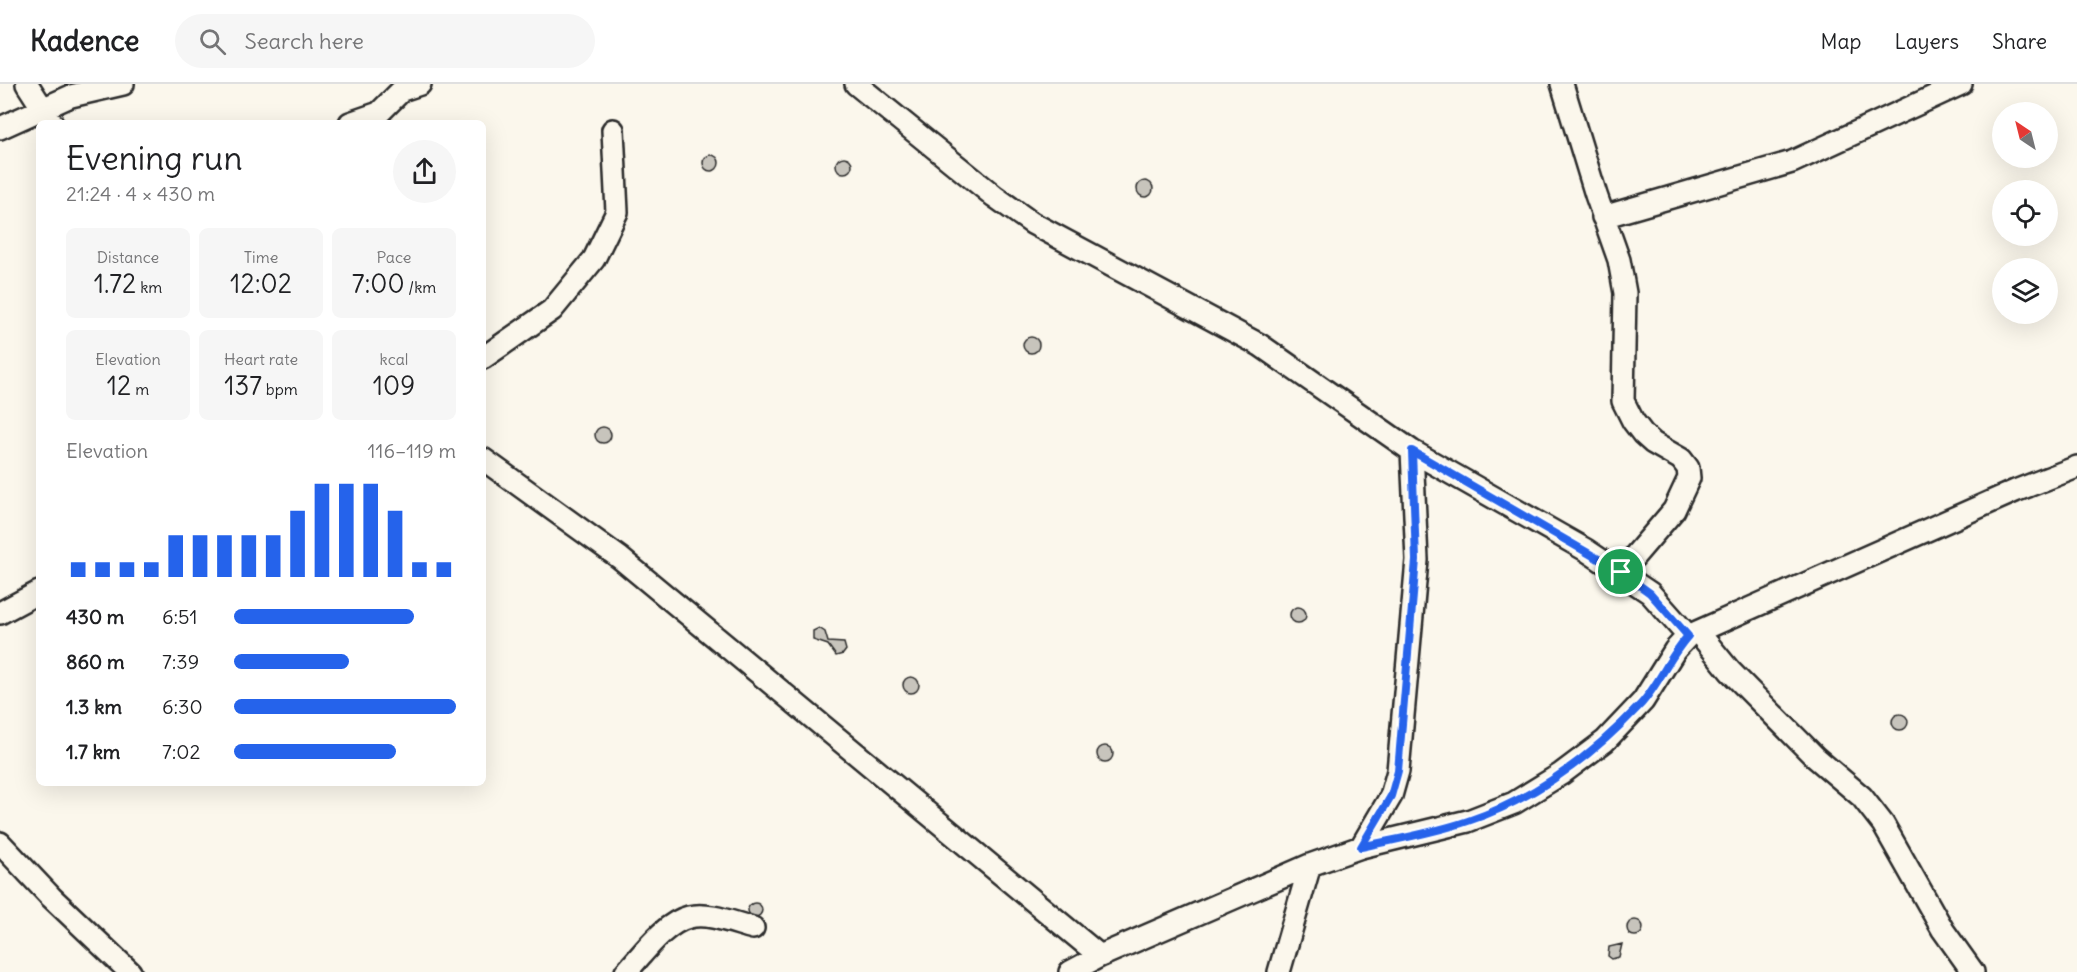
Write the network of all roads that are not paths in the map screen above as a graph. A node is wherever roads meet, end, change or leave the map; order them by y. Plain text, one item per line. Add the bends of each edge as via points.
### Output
1 (27, 84) edge
2 (123, 84) edge
3 (420, 84) edge
4 (856, 84) edge
5 (1562, 84) edge
6 (1961, 84) edge
7 (47, 115) edge
8 (359, 120) edge
9 (0, 128) edge
10 (613, 130) dead end
11 (1603, 217) junction
12 (486, 356) edge
13 (1412, 451) junction
14 (486, 461) edge
15 (2077, 467) edge
16 (1621, 572) junction
17 (36, 594) edge
18 (0, 613) edge
19 (1693, 634) junction
20 (0, 843) edge
21 (1361, 847) junction
22 (1310, 865) junction
23 (753, 928) dead end
24 (1100, 956) junction
25 (130, 972) edge
26 (626, 972) edge
27 (1070, 972) edge
28 (1279, 972) edge
29 (1972, 972) edge

1 - 7 street
2 - 7 street via 71,96
3 - 8 street via 402,90 379,113
4 - 13 street via 1032,223 1260,345
5 - 11 street
6 - 11 street via 1792,162
7 - 9 street
10 - 12 street via 617,212 594,259 552,310
11 - 16 street via 1619,260 1625,292 1623,401 1643,434 1681,459 1689,478 1674,510
13 - 16 street
13 - 21 street via 1416,560 1398,771 1391,796
14 - 24 street via 620,558
15 - 19 street
16 - 19 street via 1650,593
17 - 18 street
19 - 21 street via 1675,650 1643,701 1605,741 1561,774 1514,803 1468,821
19 - 29 street via 1815,757 1862,797 1883,824 1943,930
20 - 25 street
21 - 22 street
22 - 24 street
22 - 28 street
23 - 26 street via 689,916 663,933
24 - 27 street

